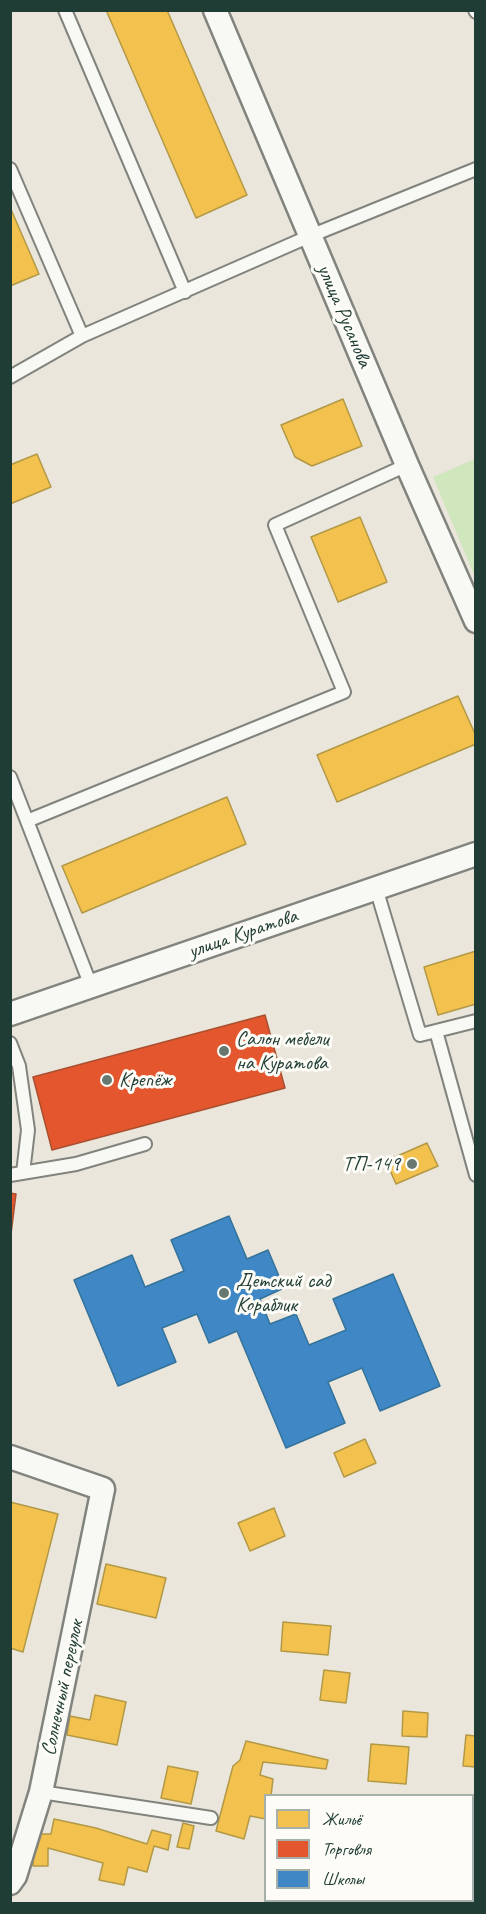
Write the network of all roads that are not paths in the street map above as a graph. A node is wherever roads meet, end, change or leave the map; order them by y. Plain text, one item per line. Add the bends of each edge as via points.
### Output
1 (65, 10) edge
2 (215, 10) edge
3 (476, 169) edge
4 (10, 170) edge
5 (310, 236) junction
6 (185, 292) junction
7 (82, 336) junction
8 (10, 377) edge
9 (407, 465) junction
10 (476, 621) edge
11 (10, 777) edge
12 (27, 820) junction
13 (476, 854) edge
14 (376, 888) junction
15 (91, 986) junction
16 (10, 1014) edge
17 (476, 1021) edge
18 (436, 1031) junction
19 (10, 1043) edge
20 (145, 1144) dead end
21 (17, 1174) edge
22 (476, 1175) edge
23 (10, 1456) edge
24 (41, 1792) junction
25 (211, 1818) dead end
26 (10, 1883) edge

1 - 6 lane
2 - 5 street, улица Русанова
3 - 5 lane
4 - 7 lane
5 - 6 lane
5 - 9 street, улица Русанова
6 - 7 lane
7 - 8 lane
9 - 10 street, улица Русанова
9 - 12 lane via 275,525 344,692
11 - 12 lane
12 - 15 lane
13 - 14 street, улица Куратова
14 - 15 street, улица Куратова
14 - 18 lane via 420,1035
15 - 16 street, улица Куратова
17 - 18 lane
18 - 22 lane
19 - 21 lane via 19,1066 28,1130
20 - 21 lane via 76,1164
23 - 24 street, Солнечный переулок via 104,1489
24 - 25 lane
24 - 26 street, Солнечный переулок

